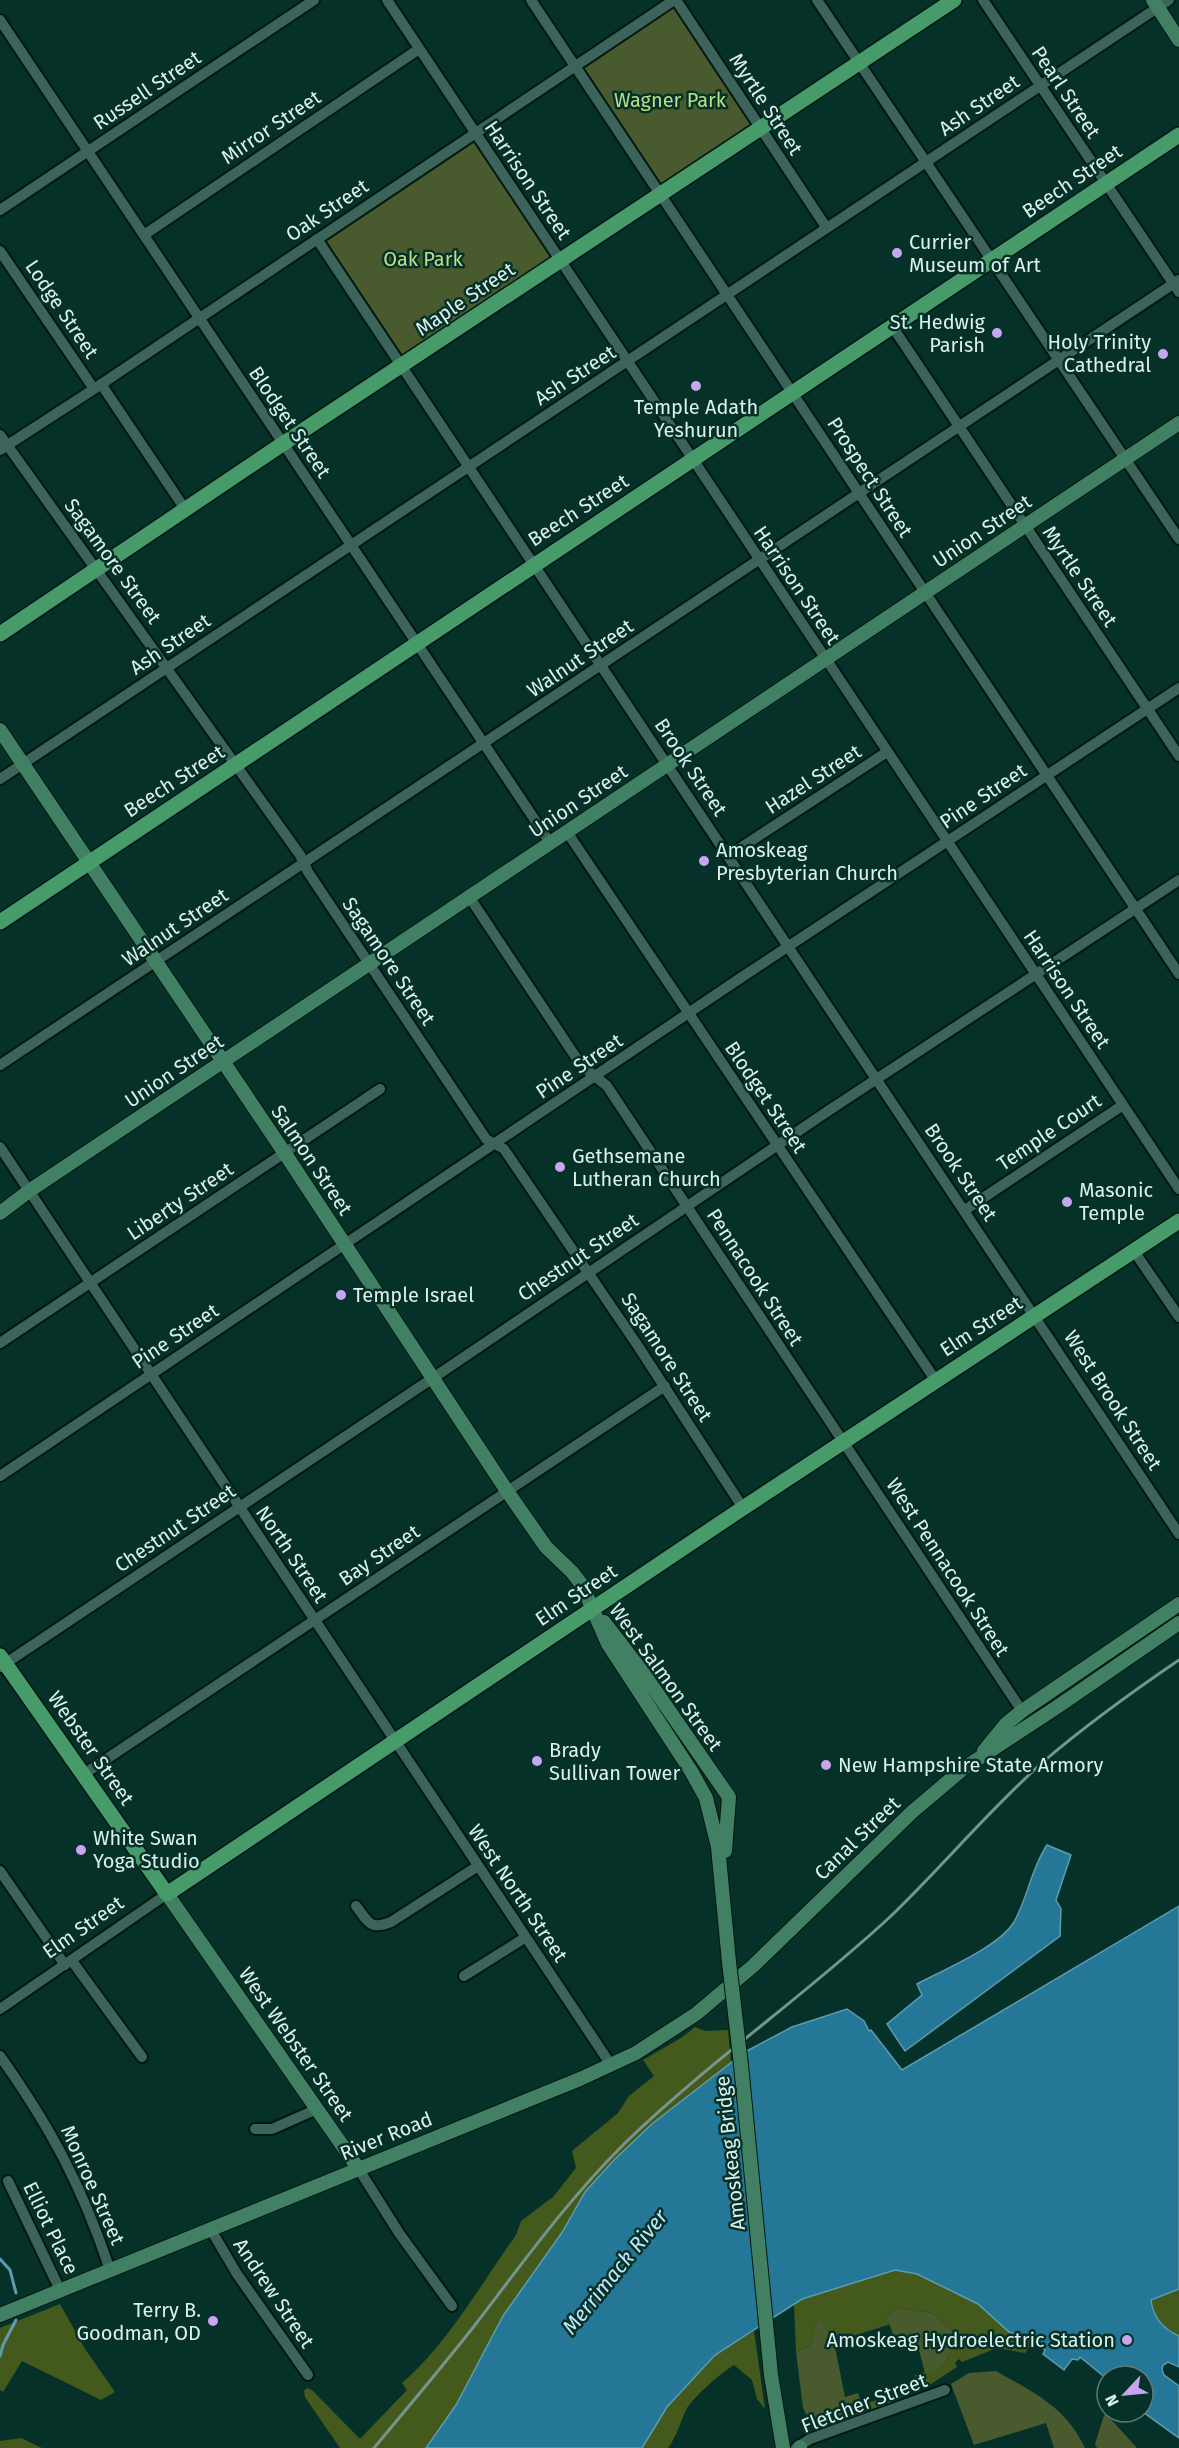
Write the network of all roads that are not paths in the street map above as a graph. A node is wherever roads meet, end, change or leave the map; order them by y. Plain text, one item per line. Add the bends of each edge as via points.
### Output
1 (314, 0) edge
2 (387, 0) edge
3 (531, 0) edge
4 (675, 0) edge
5 (817, 0) edge
6 (954, 0) edge
7 (983, 0) edge
8 (1160, 3) edge
9 (0, 20) edge
10 (1179, 40) edge
11 (419, 49) junction
12 (859, 63) junction
13 (575, 66) junction
14 (1041, 86) junction
15 (760, 128) junction
16 (475, 134) junction
17 (1179, 135) edge
18 (87, 151) junction
19 (926, 162) junction
20 (1105, 183) junction
21 (660, 194) junction
22 (0, 210) edge
23 (826, 227) junction
24 (144, 235) junction
25 (317, 239) junction
26 (0, 250) edge
27 (991, 260) junction
28 (561, 261) junction
29 (1177, 285) edge
30 (727, 294) junction
31 (199, 318) junction
32 (892, 327) junction
33 (1060, 360) junction
34 (626, 362) junction
35 (402, 367) junction
36 (98, 386) junction
37 (794, 393) junction
38 (1179, 423) edge
39 (958, 427) junction
40 (0, 435) edge
41 (283, 444) junction
42 (4, 447) edge
43 (1125, 459) junction
44 (692, 460) junction
45 (469, 466) junction
46 (860, 494) junction
47 (185, 509) junction
48 (1024, 525) junction
49 (1179, 539) edge
50 (351, 545) junction
51 (759, 561) junction
52 (533, 565) junction
53 (96, 569) junction
54 (925, 592) junction
55 (0, 634) edge
56 (417, 644) junction
57 (825, 659) junction
58 (601, 666) junction
59 (166, 667) junction
60 (1179, 688) edge
61 (1147, 708) junction
62 (0, 730) edge
63 (484, 744) junction
64 (887, 752) junction
65 (1179, 756) edge
66 (23, 764) junction
67 (667, 764) junction
68 (236, 765) junction
69 (1047, 775) junction
70 (0, 779) edge
71 (567, 832) junction
72 (948, 842) junction
73 (551, 844) junction
74 (728, 856) junction
75 (89, 862) junction
76 (303, 863) junction
77 (1179, 880) edge
78 (470, 898) junction
79 (1136, 908) junction
80 (0, 921) edge
81 (789, 947) junction
82 (156, 962) junction
83 (369, 964) junction
84 (1035, 974) junction
85 (1179, 974) edge
86 (688, 1014) junction
87 (223, 1062) junction
88 (0, 1065) edge
89 (596, 1076) junction
90 (877, 1079) junction
91 (380, 1089) dead end
92 (1123, 1105) junction
93 (496, 1143) junction
94 (777, 1145) junction
95 (0, 1147) edge
96 (284, 1152) junction
97 (1179, 1189) edge
98 (29, 1191) junction
99 (687, 1205) junction
100 (964, 1210) junction
101 (0, 1213) edge
102 (1179, 1221) edge
103 (344, 1244) junction
104 (1134, 1251) junction
105 (589, 1271) junction
106 (90, 1283) junction
107 (1036, 1316) junction
108 (1179, 1317) edge
109 (0, 1343) edge
110 (151, 1374) junction
111 (433, 1378) junction
112 (936, 1381) junction
113 (665, 1386) junction
114 (843, 1443) junction
115 (0, 1476) edge
116 (507, 1491) junction
117 (239, 1506) junction
118 (743, 1508) junction
119 (1179, 1534) edge
120 (1179, 1604) edge
121 (593, 1609) junction
122 (314, 1620) junction
123 (1179, 1623) edge
124 (2, 1662) edge
125 (1022, 1711) junction
126 (395, 1740) junction
127 (981, 1755) junction
128 (84, 1774) junction
129 (478, 1866) junction
130 (0, 1871) edge
131 (722, 1884) junction
132 (167, 1894) junction
133 (356, 1906) dead end
134 (526, 1937) junction
135 (765, 1955) joint
136 (729, 1962) joint
137 (69, 1963) junction
138 (464, 1976) dead end
139 (0, 2009) edge
140 (0, 2056) edge
141 (142, 2057) dead end
142 (611, 2065) junction
143 (317, 2109) junction
144 (255, 2129) dead end
145 (358, 2168) junction
146 (8, 2181) dead end
147 (211, 2230) junction
148 (110, 2270) junction
149 (60, 2290) junction
150 (452, 2306) dead end
151 (0, 2315) edge
152 (308, 2376) dead end
153 (945, 2390) dead end
154 (783, 2448) edge
155 (799, 2448) edge

1 - 18 street, Russell Street
2 - 11 street, Harrison Street
3 - 13 street, Prospect Street
4 - 13 street, Oak Street
4 - 15 street, Myrtle Street
5 - 12 street
6 - 12 main road, Maple Street
7 - 14 street, Pearl Street
8 - 10 street
8 - 14 street, Ash Street
9 - 18 street, Blodget Street
11 - 16 street, Harrison Street
11 - 24 street, Mirror Street
12 - 15 main road, Maple Street
12 - 19 street
13 - 16 street, Oak Street
13 - 21 street, Prospect Street
14 - 19 street, Ash Street
14 - 20 street, Pearl Street
15 - 21 main road, Maple Street
15 - 23 street, Myrtle Street
16 - 25 street, Oak Street
16 - 28 street, Harrison Street
17 - 20 main road, Beech Street
18 - 22 street, Russell Street
18 - 24 street, Blodget Street
19 - 23 street, Ash Street
19 - 27 street
20 - 27 main road, Beech Street
20 - 29 street, Pearl Street
21 - 28 main road, Maple Street
21 - 30 street, Prospect Street
23 - 30 street, Ash Street
24 - 31 street, Blodget Street
25 - 31 street, Oak Street
25 - 35 street, Brook Street
26 - 36 street, Lodge Street
27 - 32 main road, Beech Street
27 - 33 street
28 - 34 street, Harrison Street
28 - 35 main road, Maple Street
29 - 33 street, Walnut Street
30 - 34 street, Ash Street
30 - 37 street, Prospect Street
31 - 36 street, Oak Street
31 - 41 street, Blodget Street
32 - 37 main road, Beech Street
32 - 39 street, Myrtle Street
33 - 39 street, Walnut Street
33 - 43 street
34 - 44 street, Harrison Street
34 - 45 street, Ash Street
35 - 41 main road, Maple Street
35 - 45 street, Brook Street
36 - 42 street, Oak Street
36 - 47 street, Lodge Street
37 - 44 main road, Beech Street
37 - 46 street, Prospect Street
38 - 43 street, Union Street
39 - 46 street, Walnut Street
39 - 48 street, Myrtle Street
40 - 42 street, Sagamore Street
41 - 47 main road, Maple Street
41 - 50 street, Blodget Street
42 - 53 street, Sagamore Street
43 - 48 street, Union Street
43 - 49 street
44 - 51 street, Harrison Street
44 - 52 main road, Beech Street
45 - 50 street, Ash Street
45 - 52 street, Brook Street
46 - 51 street, Walnut Street
46 - 54 street, Prospect Street
47 - 53 main road, Maple Street
48 - 54 street, Union Street
48 - 61 street, Myrtle Street
50 - 56 street, Blodget Street
50 - 59 street, Ash Street
51 - 57 street, Harrison Street
51 - 58 street, Walnut Street
52 - 56 main road, Beech Street
52 - 58 street, Brook Street
53 - 55 main road, Maple Street
53 - 59 street, Sagamore Street
54 - 57 street, Union Street
54 - 69 street, Prospect Street
56 - 63 street, Blodget Street
56 - 68 main road, Beech Street
57 - 64 street, Harrison Street
57 - 67 street, Union Street
58 - 63 street, Walnut Street
58 - 67 street, Brook Street
59 - 66 street, Ash Street
59 - 68 street, Sagamore Street
60 - 61 street, Pine Street
61 - 65 street, Myrtle Street
61 - 69 street, Pine Street
62 - 66 street, Salmon Street
63 - 73 street, Blodget Street
63 - 76 street, Walnut Street
64 - 72 street, Harrison Street
64 - 74 street, Hazel Street
66 - 70 street, Ash Street
66 - 75 street, Salmon Street
67 - 71 street, Union Street
67 - 74 street, Brook Street
68 - 75 main road, Beech Street
68 - 76 street, Sagamore Street
69 - 72 street, Pine Street
69 - 79 street, Prospect Street
71 - 73 street, Union Street
71 - 86 street, Blodget Street
72 - 81 street, Pine Street
72 - 84 street, Harrison Street
73 - 78 street, Union Street
74 - 81 street, Brook Street
75 - 80 main road, Beech Street
75 - 82 street, Salmon Street
76 - 82 street, Walnut Street
76 - 83 street, Sagamore Street
77 - 79 street, Chestnut Street
78 - 83 street, Union Street
78 - 89 street, Pennacook Street via 582,1065
79 - 84 street, Chestnut Street
79 - 85 street, Prospect Street
81 - 86 street, Pine Street
81 - 90 street, Brook Street
82 - 87 street, Salmon Street
82 - 88 street, Walnut Street
83 - 87 street, Union Street
83 - 93 street, Sagamore Street via 486,1139
84 - 90 street, Chestnut Street
84 - 92 street, Harrison Street
86 - 89 street, Pine Street
86 - 94 street, Blodget Street
87 - 96 street, Salmon Street
87 - 98 street, Union Street
89 - 93 street, Pine Street
89 - 99 street, Pennacook Street via 607,1086
90 - 94 street, Chestnut Street
90 - 100 street, Brook Street
91 - 96 street, Liberty Street
92 - 97 street, Harrison Street
92 - 100 street, Temple Court
93 - 103 street, Pine Street
93 - 105 street, Sagamore Street
94 - 99 street, Chestnut Street
94 - 112 street, Blodget Street
95 - 98 street, North Street
96 - 103 street, Salmon Street
96 - 106 street, Liberty Street
98 - 101 street, Union Street
98 - 106 street, North Street
99 - 105 street, Chestnut Street
99 - 114 street, Pennacook Street
100 - 107 street, Brook Street
102 - 104 main road, Elm Street
103 - 110 street, Pine Street
103 - 111 street, Salmon Street
104 - 107 main road, Elm Street
104 - 108 street
105 - 111 street, Chestnut Street
105 - 113 street, Sagamore Street
106 - 109 street, Liberty Street
106 - 110 street, North Street
107 - 112 main road, Elm Street
107 - 119 street, West Brook Street
110 - 115 street, Pine Street
110 - 117 street, North Street
111 - 116 street, Salmon Street
111 - 117 street, Chestnut Street
112 - 114 main road, Elm Street
113 - 116 street, Bay Street
113 - 118 street, Sagamore Street
114 - 118 main road, Elm Street
114 - 125 street, West Pennacook Street
116 - 121 street, Salmon Street via 546,1547 578,1578
116 - 122 street, Bay Street
117 - 122 street, North Street
117 - 124 street, Chestnut Street
118 - 121 main road, Elm Street
120 - 125 street, Canal Street
121 - 126 main road, Elm Street
121 - 131 street, West Salmon Street via 608,1644 706,1798 716,1830
121 - 131 street, West Salmon Street via 641,1670 729,1797
122 - 126 street, North Street
122 - 128 street, Bay Street
123 - 127 street, Canal Street via 1000,1746
124 - 128 main road, Webster Street
125 - 127 street, Canal Street
126 - 129 street, West North Street
126 - 132 main road, Elm Street
127 - 135 street, Canal Street via 912,1812
128 - 132 main road, Webster Street
129 - 133 street via 382,1925 371,1925
129 - 134 street, West North Street
130 - 137 street
131 - 136 street, West Salmon Street
132 - 137 street, Elm Street
132 - 143 street, West Webster Street
134 - 138 street
134 - 142 street, West North Street
135 - 142 street, River Road via 677,2028
136 - 154 street, Amoskeag Bridge, bridge via 768,2342
137 - 139 street, Elm Street
137 - 141 street
140 - 148 street, Monroe Street via 48,2126 72,2171
142 - 145 street, River Road
143 - 144 street via 272,2129
143 - 145 street, West Webster Street
145 - 147 street, River Road
145 - 150 street, West Webster Street
146 - 149 street, Elliot Place
147 - 148 street, River Road
147 - 152 street, Andrew Street
148 - 149 street, River Road
149 - 151 street, River Road
153 - 155 street, Fletcher Street via 810,2439

